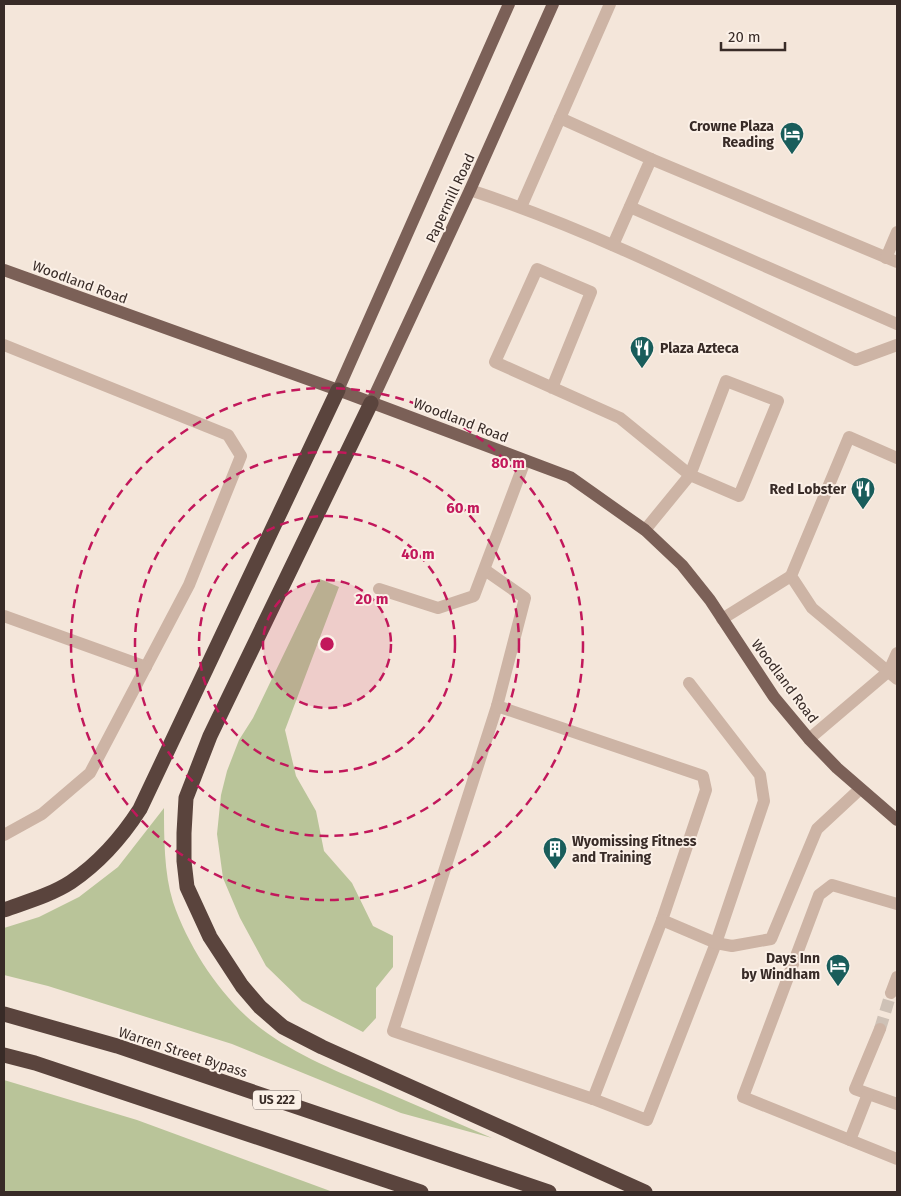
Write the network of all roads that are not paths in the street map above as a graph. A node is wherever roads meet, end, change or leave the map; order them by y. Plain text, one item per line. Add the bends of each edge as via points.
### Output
1 (510, 4) edge
2 (553, 4) edge
3 (610, 4) edge
4 (560, 118) junction
5 (651, 159) junction
6 (470, 190) junction
7 (522, 207) junction
8 (630, 207) junction
9 (897, 232) edge
10 (613, 245) junction
11 (892, 260) edge
12 (4, 270) edge
13 (897, 324) edge
14 (4, 345) edge
15 (897, 345) edge
16 (552, 388) junction
17 (338, 390) junction
18 (371, 403) junction
19 (897, 458) edge
20 (525, 461) junction
21 (690, 475) junction
22 (645, 530) junction
23 (485, 570) junction
24 (791, 576) junction
25 (379, 589) dead end
26 (4, 616) edge
27 (722, 619) junction
28 (897, 653) edge
29 (146, 666) junction
30 (893, 675) edge
31 (689, 683) dead end
32 (497, 706) junction
33 (809, 739) junction
34 (860, 789) junction
35 (897, 820) edge
36 (4, 834) edge
37 (897, 904) edge
38 (4, 910) edge
39 (662, 920) junction
40 (716, 943) junction
41 (897, 977) edge
42 (892, 993) tunnel mouth
43 (4, 1014) edge
44 (880, 1029) tunnel mouth
45 (4, 1055) edge
46 (868, 1094) junction
47 (593, 1099) junction
48 (897, 1104) edge
49 (850, 1140) junction
50 (897, 1159) edge
51 (421, 1192) edge
52 (549, 1192) edge
53 (645, 1192) edge

1 - 17 main road, Papermill Road
2 - 6 main road, Papermill Road
3 - 4 lane
4 - 5 lane
4 - 7 lane
5 - 8 lane
5 - 11 lane
6 - 7 lane
6 - 18 main road, Papermill Road
7 - 10 lane
8 - 10 lane
8 - 13 lane
9 - 11 lane
10 - 15 lane via 856,360
12 - 17 main road, Woodland Road
14 - 29 lane via 228,435 241,456 189,585
16 - 16 lane via 495,362 537,270 591,292
16 - 21 lane via 620,418
17 - 18 main road, Woodland Road
17 - 38 highway via 135,817 105,854 71,882
18 - 20 main road, Woodland Road
18 - 53 highway via 210,736 186,798 184,861 187,887 226,963 260,1007 283,1027
19 - 24 lane via 849,438
20 - 22 main road, Woodland Road via 570,477
20 - 23 lane
21 - 21 lane via 726,381 778,401 738,496
21 - 22 lane
22 - 27 main road, Woodland Road via 682,565
23 - 25 lane via 474,596 438,608
23 - 32 lane via 525,598
24 - 27 lane
24 - 30 lane via 812,608
26 - 29 lane
27 - 33 main road, Woodland Road via 774,697
28 - 30 lane
29 - 36 lane via 90,774 42,814
30 - 33 lane
31 - 40 lane via 760,775 764,801
32 - 39 lane via 703,776 706,790
32 - 47 lane via 393,1031
33 - 34 main road, Woodland Road
34 - 35 main road, Woodland Road
34 - 40 lane via 817,829 771,939 732,946
37 - 49 lane via 832,885 819,895 743,1097
39 - 40 lane
39 - 47 lane
40 - 47 lane via 647,1120
41 - 42 lane
43 - 52 highway, Warren Street Bypass / US 222 via 117,1046
44 - 46 lane via 855,1090
45 - 51 highway
46 - 48 lane
46 - 49 lane
49 - 50 lane

